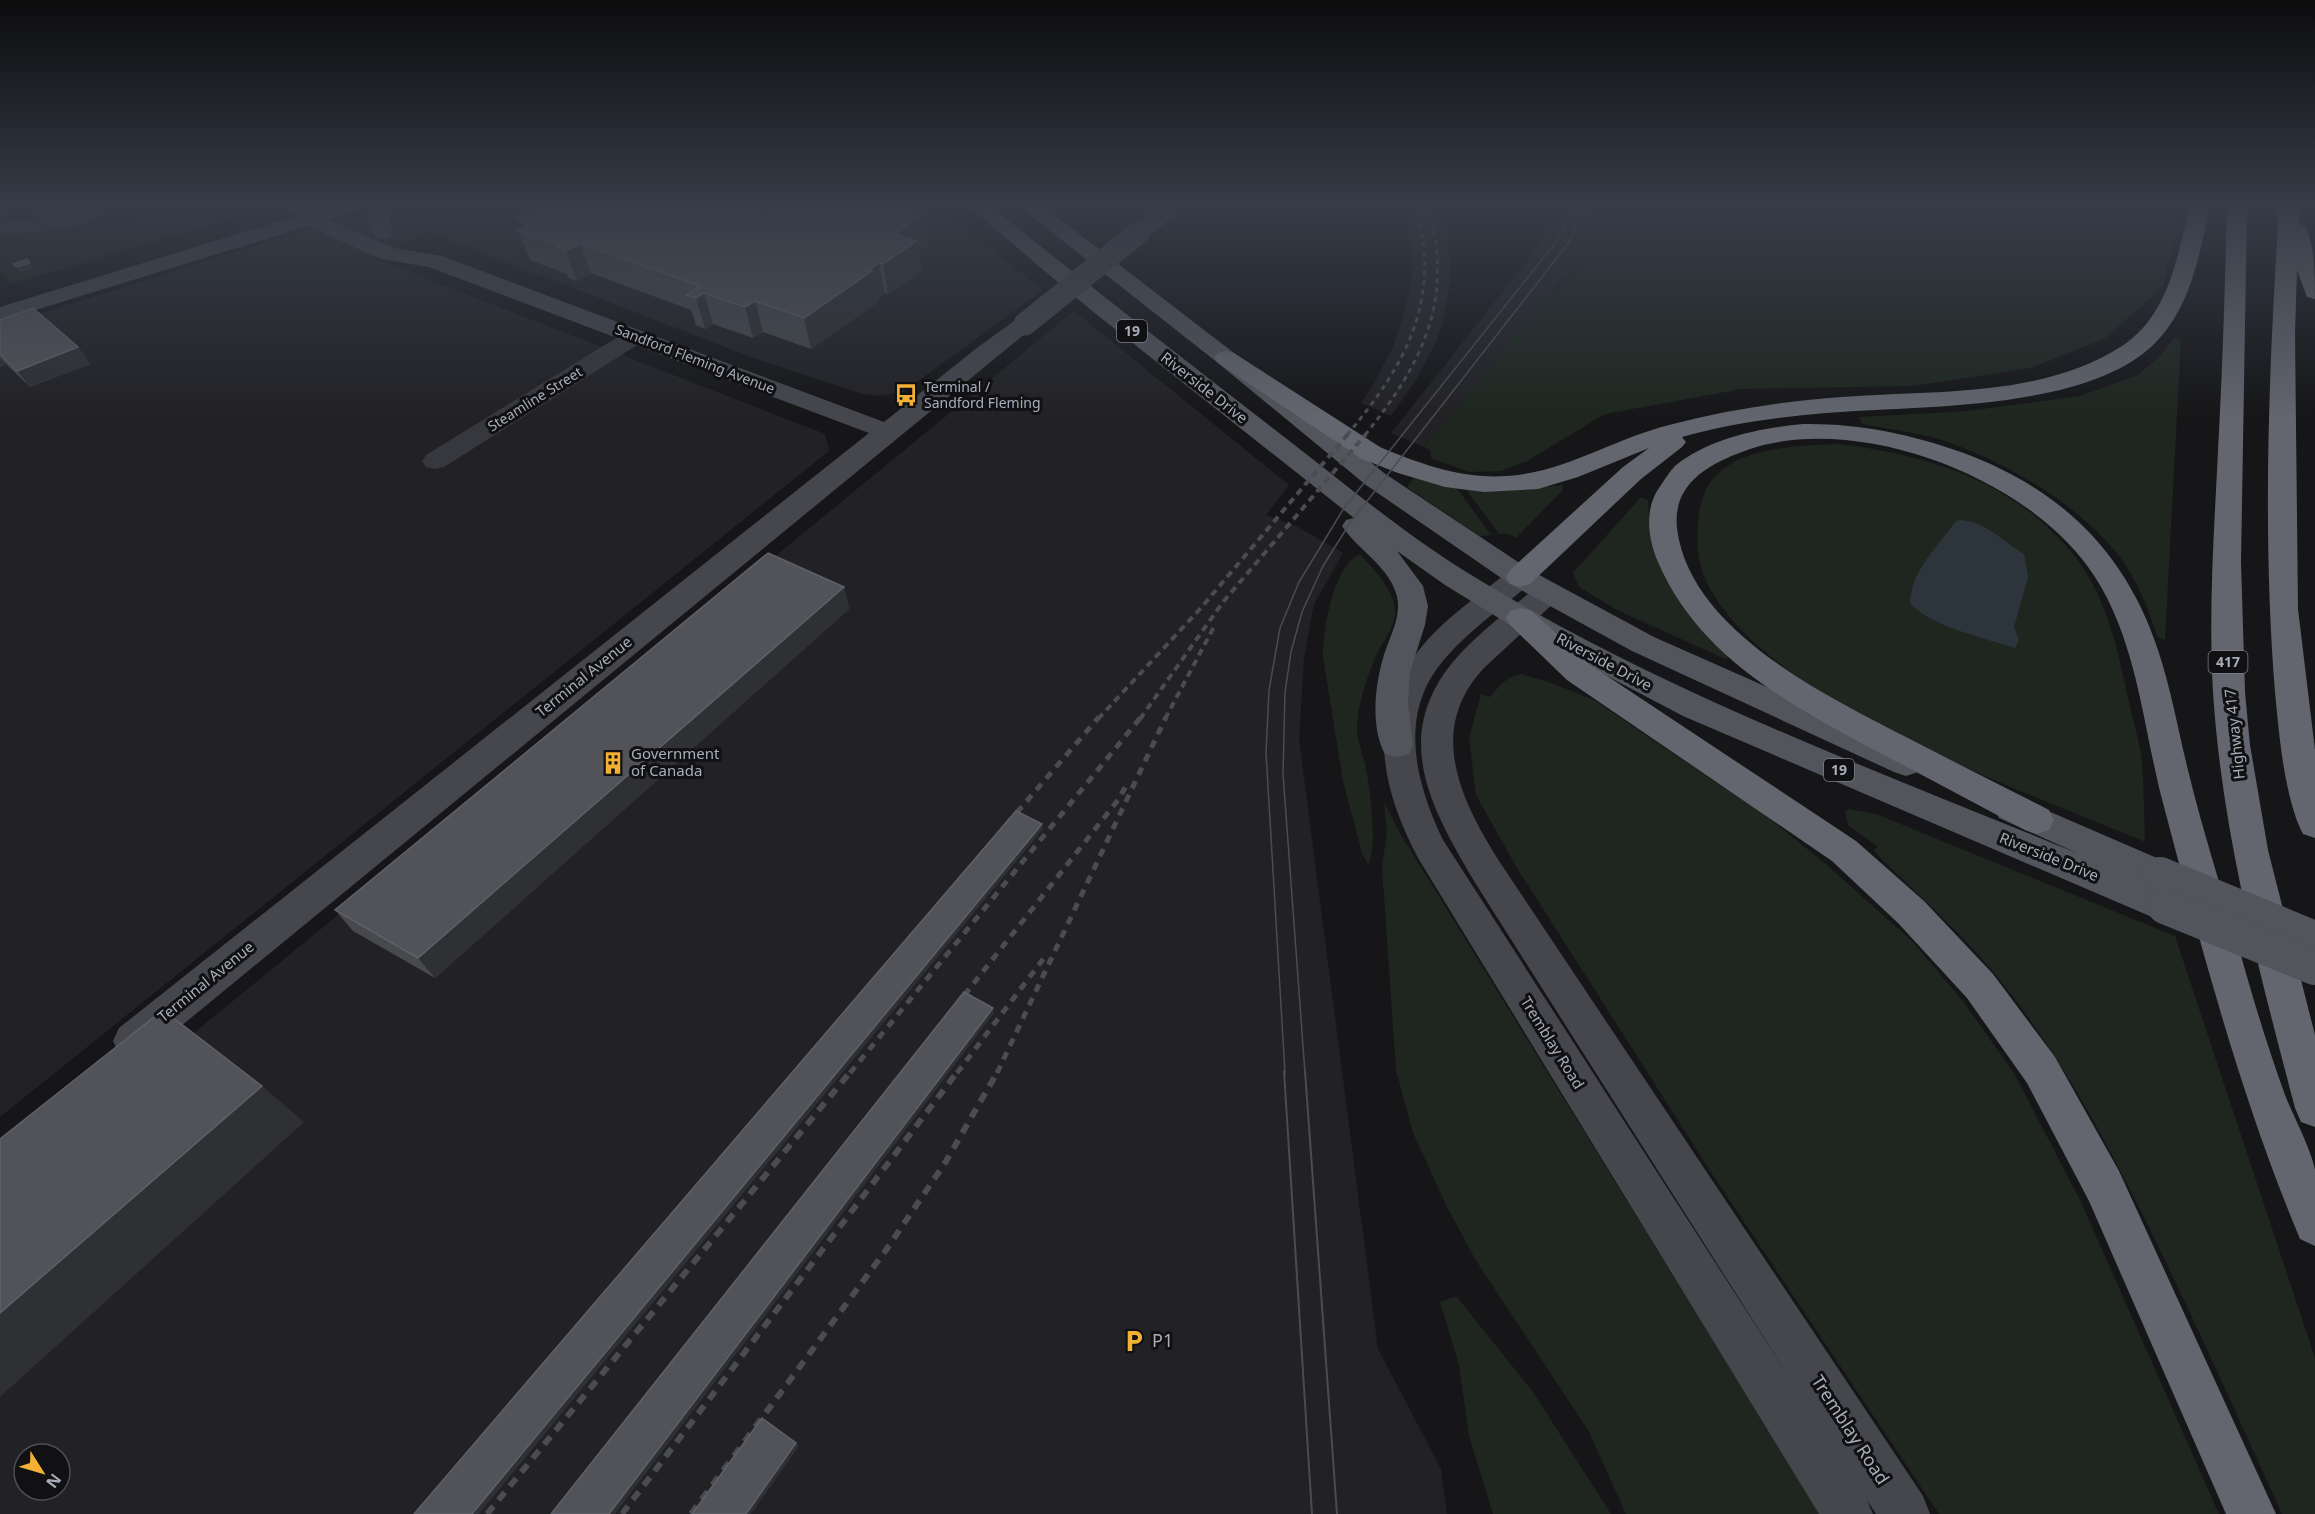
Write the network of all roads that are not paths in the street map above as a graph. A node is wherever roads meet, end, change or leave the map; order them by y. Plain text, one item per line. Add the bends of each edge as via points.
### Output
1 (72, 278) edge
2 (106, 278) edge
3 (478, 278) edge
4 (1066, 278) edge
5 (1083, 278) edge
6 (1122, 278) edge
7 (2183, 278) edge
8 (2236, 278) edge
9 (2287, 278) edge
10 (2310, 278) edge
11 (2315, 292) edge
12 (0, 299) edge
13 (0, 314) edge
14 (634, 336) junction
15 (1226, 358) junction
16 (1706, 424) junction
17 (888, 432) junction
18 (1287, 453) junction
19 (435, 461) dead end
20 (1520, 597) junction
21 (2288, 665) junction
22 (2315, 736) edge
23 (1397, 745) junction
24 (2037, 820) junction
25 (2315, 824) edge
26 (2163, 890) junction
27 (2314, 948) edge
28 (111, 1058) edge
29 (2315, 1108) edge
30 (2315, 1224) edge
31 (1848, 1514) edge
32 (1905, 1514) edge
33 (2251, 1514) edge

1 - 12 street
2 - 13 street
3 - 14 street, Sandford Fleming Avenue
4 - 18 main road, Riverside Drive / 19
5 - 17 street, Terminal Avenue, bridge
6 - 15 main road, Riverside Drive / 19
7 - 16 highway via 2176,300 2148,337 2135,349 2100,368 2016,392 1825,405
8 - 29 highway, Highway 417 / 417 via 2225,602 2230,694 2251,846 2279,976
9 - 21 highway via 2281,435 2283,609
10 - 11 highway
14 - 17 street, Sandford Fleming Avenue
14 - 19 street, Steamline Street
15 - 16 highway via 1371,453 1413,470 1459,481 1522,484 1545,479 1592,464 1640,442
15 - 20 main road, Riverside Drive / 19
16 - 20 highway via 1649,458
17 - 28 street, Terminal Avenue
18 - 20 main road, Riverside Drive / 19 via 1392,534
18 - 23 main road via 1391,563 1408,587 1413,619 1397,662 1391,715
20 - 23 street, Tremblay Road via 1444,640 1415,675 1400,717
20 - 24 main road, Riverside Drive / 19
20 - 26 main road, Riverside Drive / 19 via 1639,681 1704,712
20 - 32 street, Tremblay Road via 1463,671 1440,710 1435,738 1438,772 1449,805 1525,930
20 - 33 highway via 1578,672 1844,851 1911,912 1980,986 2041,1070 2072,1123
21 - 22 highway
21 - 25 highway via 2302,773
23 - 31 street, Tremblay Road via 1406,795 1430,848
24 - 26 main road, Riverside Drive / 19
24 - 30 highway via 1816,704 1752,661 1727,639 1688,596 1675,575 1661,531 1669,495 1692,464 1738,443 1791,433 1839,433 1898,442 1954,459 2006,482 2052,513 2093,551 2125,600 2139,633 2168,758 2252,1058
26 - 27 main road, Riverside Drive / 19, bridge

